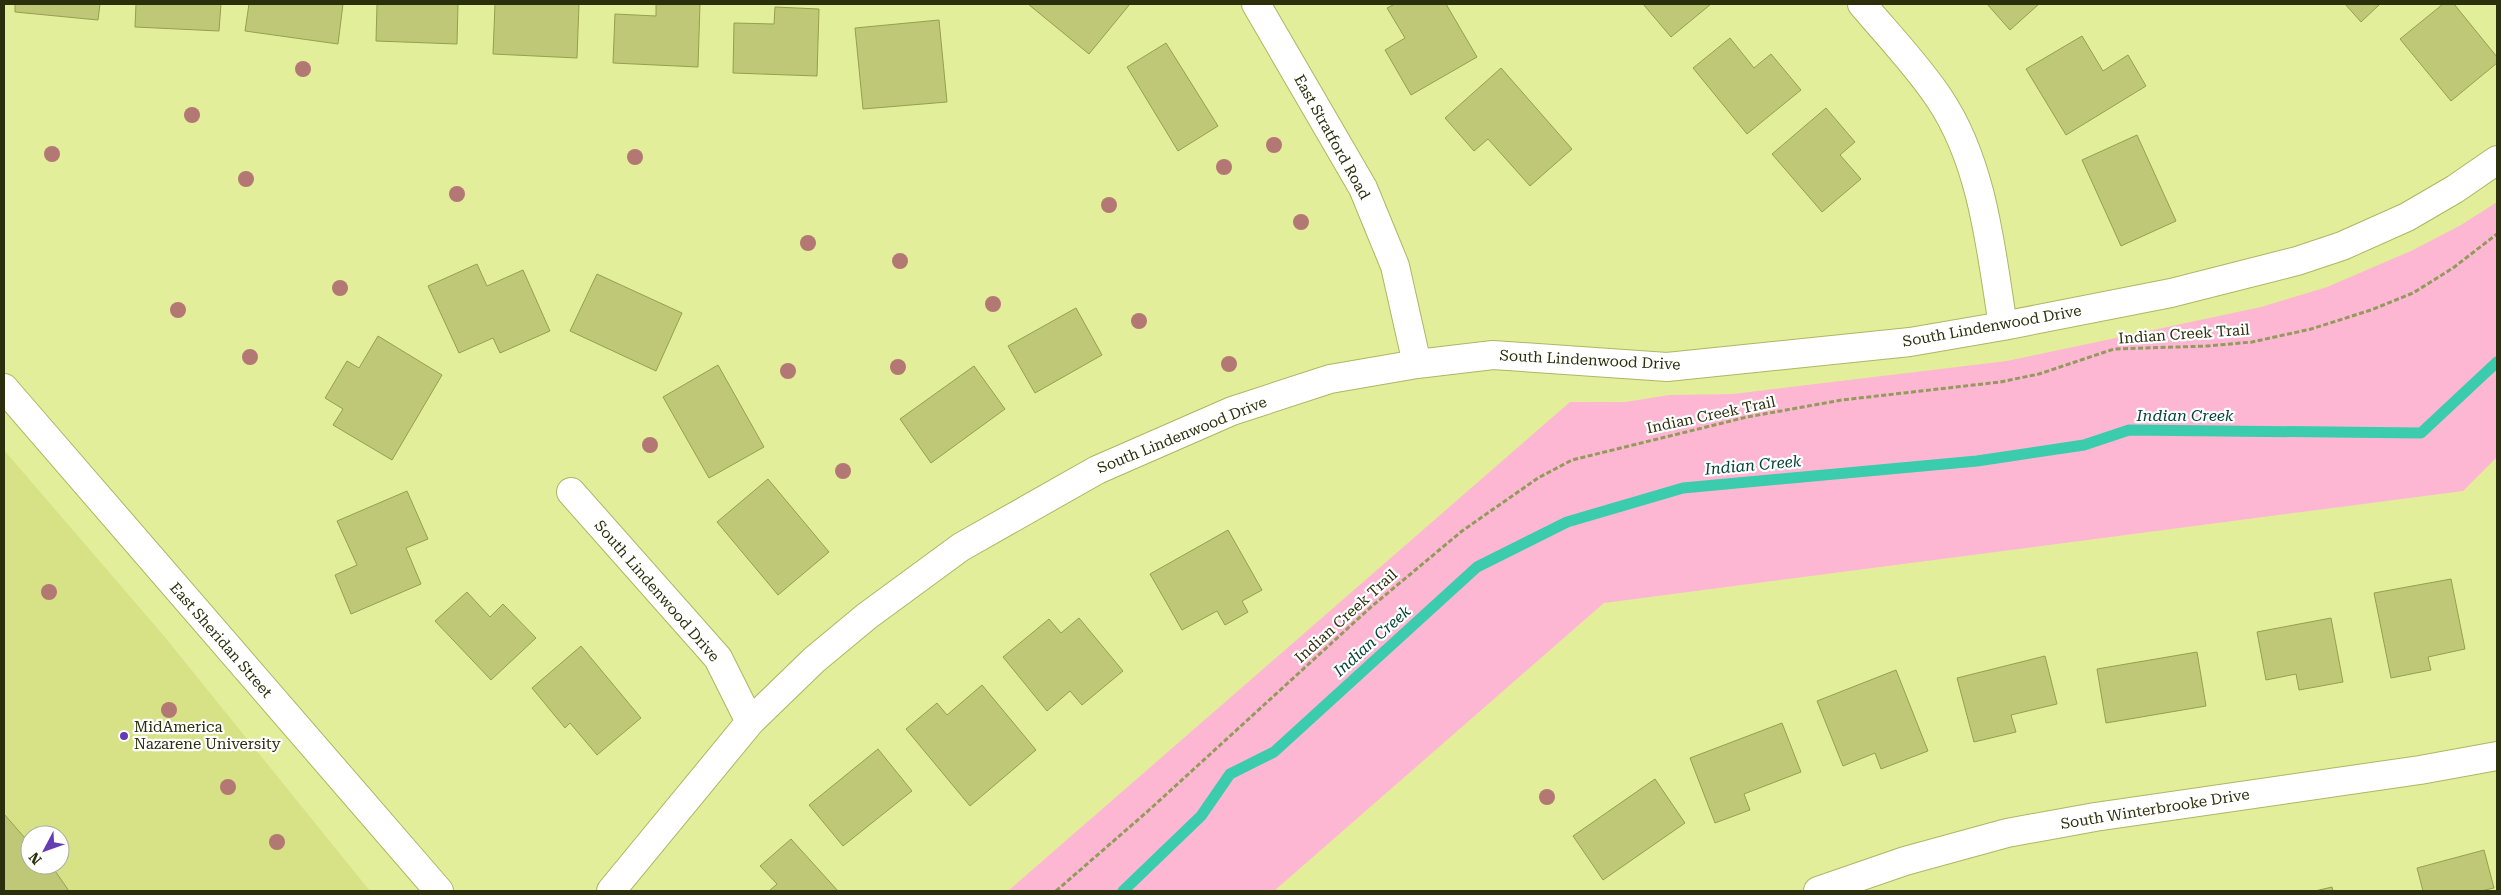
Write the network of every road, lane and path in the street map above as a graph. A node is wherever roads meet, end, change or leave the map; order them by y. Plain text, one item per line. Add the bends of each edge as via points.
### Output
1 (1256, 4) edge
2 (1862, 4) edge
3 (2497, 160) edge
4 (2497, 234) edge
5 (2003, 326) junction
6 (1417, 364) junction
7 (4, 388) edge
8 (571, 492) dead end
9 (750, 722) junction
10 (2497, 756) edge
11 (1829, 890) edge
12 (439, 891) edge
13 (611, 891) edge
14 (1056, 891) edge

1 - 6 street, East Stratford Road via 1363,188 1395,266
2 - 5 street via 1939,99 1969,157 1984,212
3 - 5 street, South Lindenwood Drive via 2407,217 2342,246 2243,276 2171,293
4 - 14 path, Indian Creek Trail via 2453,268 2413,293 2311,329 2252,342 2114,349 2029,376 1747,416 1572,460 1538,478 1447,543 1371,607
5 - 6 street, South Lindenwood Drive via 1910,342 1667,367 1493,355
6 - 9 street, South Lindenwood Drive via 1330,380 1241,408 1097,470 961,547 867,616 814,660
7 - 12 street, East Sheridan Street
8 - 9 street, South Lindenwood Drive via 718,658
9 - 13 street, South Lindenwood Drive
10 - 11 street, South Winterbrooke Drive via 2095,817 2008,834 1905,861

